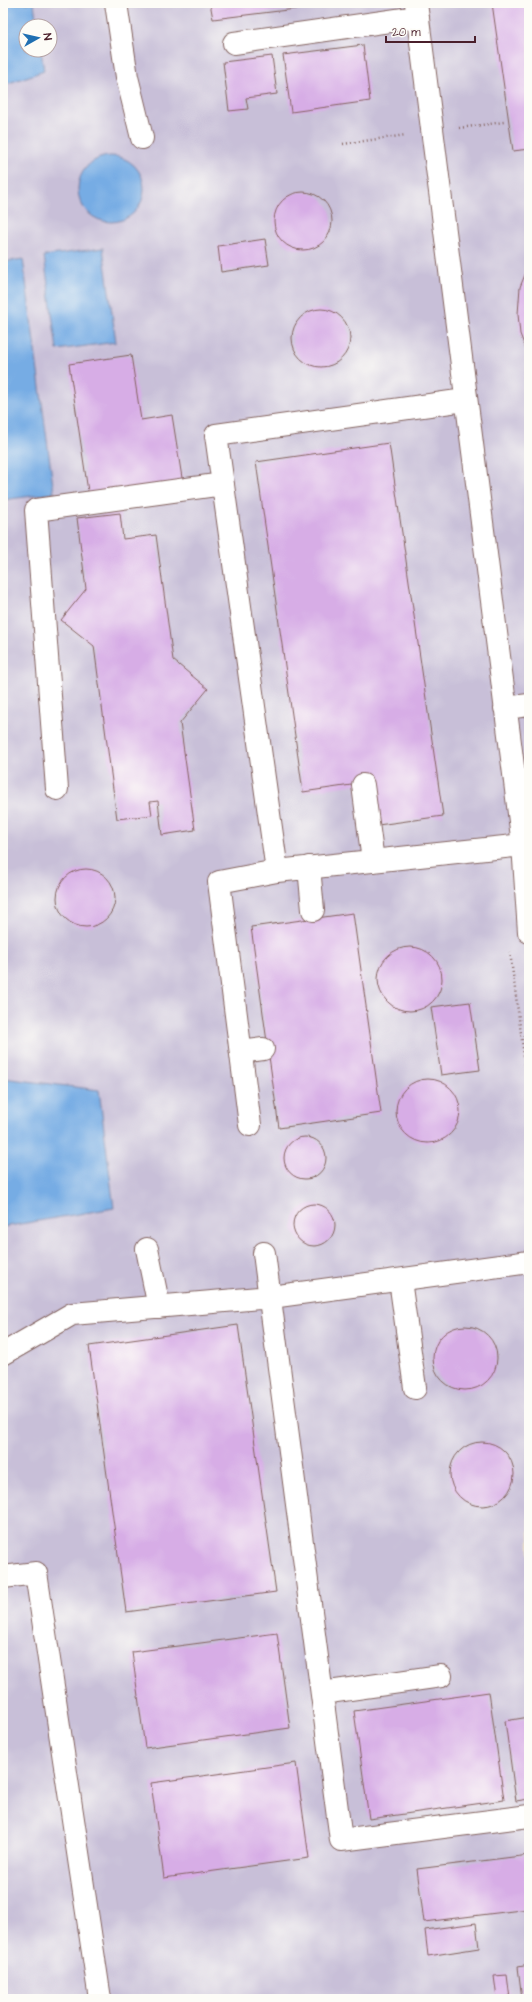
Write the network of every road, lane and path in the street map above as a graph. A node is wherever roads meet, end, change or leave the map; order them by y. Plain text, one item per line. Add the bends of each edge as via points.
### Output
1 (116, 3) edge
2 (417, 10) edge
3 (234, 43) dead end
4 (142, 138) dead end
5 (465, 400) junction
6 (223, 484) junction
7 (529, 704) edge
8 (505, 708) junction
9 (363, 785) dead end
10 (57, 789) dead end
11 (525, 854) edge
12 (373, 861) junction
13 (309, 867) junction
14 (277, 871) junction
15 (313, 910) dead end
16 (529, 932) edge
17 (262, 1049) dead end
18 (241, 1052) junction
19 (250, 1125) dead end
20 (147, 1249) dead end
21 (264, 1253) dead end
22 (529, 1262) edge
23 (400, 1280) junction
24 (271, 1297) junction
25 (159, 1307) junction
26 (3, 1354) edge
27 (415, 1388) dead end
28 (3, 1577) edge
29 (441, 1676) dead end
30 (322, 1693) junction
31 (529, 1816) edge
32 (100, 1999) edge

1 - 4 lane via 127,77
2 - 3 lane
2 - 5 lane
5 - 6 lane via 216,435
5 - 8 lane
6 - 10 lane via 36,510
6 - 14 lane
7 - 8 lane
8 - 11 lane
9 - 12 lane
11 - 12 lane
11 - 16 lane
12 - 13 lane
13 - 14 lane
13 - 15 lane
14 - 18 lane via 219,882
17 - 18 lane
18 - 19 lane
20 - 25 lane
21 - 24 lane
22 - 23 lane
23 - 24 lane
23 - 27 lane
24 - 25 lane
24 - 30 lane
25 - 26 lane via 72,1314
28 - 32 lane via 36,1573
29 - 30 lane
30 - 31 lane via 342,1840

